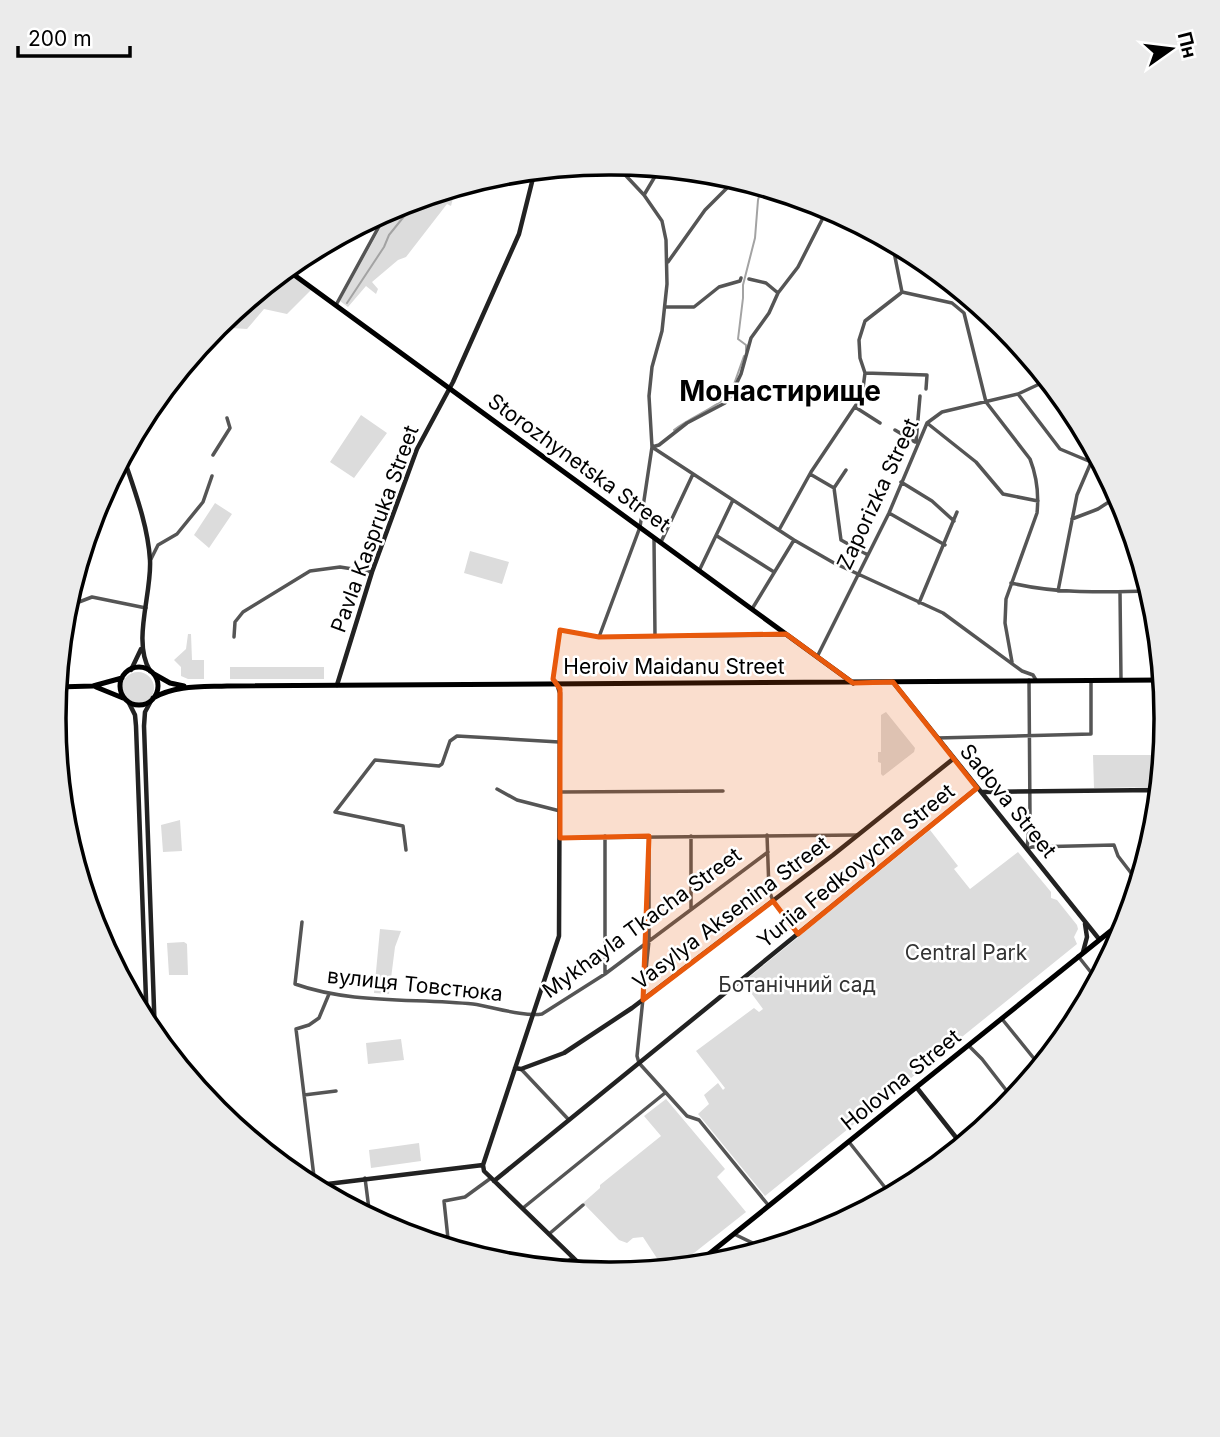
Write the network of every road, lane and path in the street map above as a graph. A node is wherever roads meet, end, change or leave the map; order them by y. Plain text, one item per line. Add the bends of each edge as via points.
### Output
1 (626, 175) edge
2 (655, 177) edge
3 (532, 181) edge
4 (727, 188) edge
5 (644, 195) junction
6 (823, 218) edge
7 (379, 227) edge
8 (895, 256) edge
9 (667, 264) junction
10 (295, 276) edge
11 (741, 278) dead end
12 (749, 279) dead end
13 (902, 292) junction
14 (778, 293) junction
15 (336, 305) junction
16 (665, 307) junction
17 (865, 373) junction
18 (1038, 385) edge
19 (450, 388) junction
20 (926, 389) dead end
21 (1018, 394) junction
22 (920, 396) dead end
23 (986, 401) junction
24 (854, 407) junction
25 (227, 418) dead end
26 (880, 423) dead end
27 (927, 423) junction
28 (895, 430) dead end
29 (917, 444) junction
30 (652, 447) junction
31 (213, 455) dead end
32 (1088, 461) edge
33 (1090, 464) edge
34 (128, 469) edge
35 (846, 470) dead end
36 (693, 474) junction
37 (810, 474) junction
38 (212, 476) dead end
39 (901, 482) junction
40 (834, 488) junction
41 (733, 500) junction
42 (1038, 501) junction
43 (1108, 502) edge
44 (957, 512) dead end
45 (889, 513) junction
46 (1072, 519) junction
47 (954, 521) junction
48 (640, 527) junction
49 (779, 530) junction
50 (716, 536) junction
51 (654, 537) junction
52 (794, 540) junction
53 (661, 542) junction
54 (945, 545) junction
55 (868, 555) junction
56 (150, 561) junction
57 (699, 571) junction
58 (372, 572) junction
59 (774, 572) junction
60 (858, 576) junction
61 (1011, 583) junction
62 (1058, 591) junction
63 (1138, 591) edge
64 (1120, 592) junction
65 (79, 602) edge
66 (919, 603) junction
67 (146, 608) junction
68 (752, 609) junction
69 (786, 634) junction
70 (655, 636) junction
71 (234, 637) dead end
72 (598, 637) junction
73 (141, 649) junction
74 (817, 657) junction
75 (1012, 662) junction
76 (131, 670) junction
77 (1022, 671) junction
78 (151, 672) junction
79 (122, 678) junction
80 (1029, 680) junction
81 (1121, 680) junction
82 (1152, 680) edge
83 (1091, 681) junction
84 (893, 682) junction
85 (557, 683) junction
86 (853, 683) junction
87 (338, 685) junction
88 (68, 687) edge
89 (93, 687) junction
90 (187, 687) junction
91 (152, 700) junction
92 (127, 701) junction
93 (1029, 736) junction
94 (937, 738) junction
95 (559, 742) junction
96 (953, 759) junction
97 (497, 789) dead end
98 (979, 790) junction
99 (723, 791) dead end
100 (560, 792) junction
101 (1030, 792) junction
102 (1148, 792) edge
103 (560, 811) junction
104 (691, 835) junction
105 (767, 835) junction
106 (858, 835) junction
107 (605, 836) junction
108 (649, 836) junction
109 (560, 838) junction
110 (1027, 849) junction
111 (406, 850) dead end
112 (768, 852) junction
113 (1131, 873) edge
114 (773, 901) junction
115 (691, 909) junction
116 (1084, 920) junction
117 (302, 922) dead end
118 (1109, 932) edge
119 (798, 934) junction
120 (1087, 937) junction
121 (649, 941) junction
122 (1098, 941) junction
123 (1081, 954) junction
124 (1091, 970) edge
125 (605, 974) junction
126 (329, 994) junction
127 (643, 1000) junction
128 (146, 1001) edge
129 (154, 1014) edge
130 (533, 1015) junction
131 (1002, 1019) junction
132 (969, 1046) junction
133 (1034, 1058) edge
134 (639, 1062) junction
135 (518, 1068) junction
136 (917, 1088) junction
137 (1006, 1090) edge
138 (337, 1091) dead end
139 (665, 1093) junction
140 (304, 1095) junction
141 (569, 1120) junction
142 (956, 1137) edge
143 (849, 1142) junction
144 (483, 1165) junction
145 (312, 1172) edge
146 (365, 1178) junction
147 (492, 1179) junction
148 (328, 1183) edge
149 (885, 1187) edge
150 (368, 1205) edge
151 (583, 1205) dead end
152 (769, 1206) junction
153 (523, 1208) junction
154 (549, 1234) junction
155 (734, 1234) junction
156 (448, 1237) edge
157 (751, 1243) edge
158 (711, 1253) edge
159 (573, 1257) junction
160 (569, 1260) edge
161 (577, 1261) edge

1 - 5 street
2 - 5 street
3 - 19 street, Pavla Kaspruka Street via 519,234
4 - 9 street
5 - 9 street via 663,224
6 - 14 street via 798,267
7 - 15 street
8 - 13 street
9 - 16 street
10 - 15 main road, Storozhynetska Street
11 - 16 street via 719,287 694,307
12 - 14 street
13 - 17 street via 865,321 859,343
13 - 23 street via 952,303 964,313
14 - 30 street via 751,338 730,397
15 - 19 main road, Storozhynetska Street
16 - 30 street via 649,396
17 - 20 street via 927,375
17 - 24 street via 864,392
18 - 21 street, Zaporizka Street
19 - 48 main road, Storozhynetska Street
19 - 58 street, Pavla Kaspruka Street via 416,449
21 - 23 street, Zaporizka Street
21 - 32 street via 1060,449
22 - 29 street
23 - 27 street, Zaporizka Street via 942,412
23 - 42 street via 1030,459
24 - 26 street
24 - 37 street
25 - 31 street via 230,429
27 - 29 street, Zaporizka Street
27 - 42 street via 976,463 1003,494
28 - 29 street
29 - 39 street, Zaporizka Street
30 - 36 street
30 - 48 street
33 - 46 street
34 - 56 street
35 - 40 street
36 - 41 street
36 - 53 street
37 - 40 street
37 - 49 street
38 - 56 street via 203,502 177,534 158,545
39 - 45 street, Zaporizka Street
39 - 47 street
40 - 55 street via 841,540
41 - 49 street
41 - 50 street
42 - 61 street
43 - 46 street
44 - 47 street
45 - 54 street
45 - 55 street, Zaporizka Street
46 - 62 street
47 - 54 street
48 - 51 main road, Storozhynetska Street
48 - 72 street
49 - 52 street
50 - 57 street
50 - 59 street
51 - 53 main road, Storozhynetska Street
51 - 70 street
52 - 59 street
52 - 60 street
53 - 57 main road, Storozhynetska Street
54 - 66 street
55 - 60 street, Zaporizka Street
56 - 67 street
57 - 68 main road, Storozhynetska Street
58 - 71 street via 310,571 243,612 235,622
58 - 87 street, Pavla Kaspruka Street
59 - 68 street
60 - 66 street
60 - 74 street, Zaporizka Street
61 - 62 street
61 - 75 street via 1004,610
62 - 64 street
63 - 64 street
64 - 81 street
65 - 67 street via 92,597
66 - 75 street via 959,623
67 - 73 street
68 - 69 main road, Storozhynetska Street
69 - 70 street
69 - 74 main road, Storozhynetska Street
70 - 72 street
72 - 85 street via 560,630 553,679
73 - 76 street
73 - 78 street
74 - 86 main road, Storozhynetska Street
75 - 77 street
76 - 78 main road via 138,667
76 - 79 main road
77 - 80 street
77 - 80 street via 1033,675
78 - 90 main road
78 - 91 main road via 158,685
79 - 89 main road
79 - 92 main road via 120,688
80 - 83 main road, Heroiv Maidanu Street
80 - 84 main road, Heroiv Maidanu Street
80 - 93 street
81 - 82 main road, Heroiv Maidanu Street
81 - 83 main road, Heroiv Maidanu Street
83 - 93 street via 1091,734
84 - 86 main road, Heroiv Maidanu Street
84 - 94 street, Sadova Street
85 - 86 main road, Heroiv Maidanu Street
85 - 87 main road, Heroiv Maidanu Street
85 - 95 street
87 - 90 main road, Heroiv Maidanu Street
88 - 89 main road
89 - 92 main road
90 - 91 main road
91 - 92 main road via 141,705
91 - 129 street via 144,726
92 - 128 street via 136,726
93 - 94 street
93 - 101 street
94 - 96 street, Sadova Street
95 - 100 street
95 - 111 street via 457,736 439,766 375,760 335,812 403,826
96 - 98 street, Sadova Street
96 - 106 street, Vasylya Aksenina Street
97 - 103 street via 517,800
98 - 101 street
98 - 110 street, Sadova Street
98 - 119 street, Yuriia Fedkovycha Street
99 - 100 street
100 - 103 street
101 - 102 street
101 - 110 street
103 - 109 street
104 - 105 street
104 - 108 street
104 - 115 street
105 - 106 street
105 - 112 street
106 - 114 street, Vasylya Aksenina Street
107 - 108 street
107 - 109 street
107 - 125 street
108 - 121 street
109 - 130 street via 559,936
110 - 113 street via 1114,845
110 - 116 street, Sadova Street
112 - 114 street
112 - 115 street, Mykhayla Tkacha Street
114 - 119 street
114 - 127 street, Vasylya Aksenina Street
115 - 121 street, Mykhayla Tkacha Street
116 - 120 street
116 - 122 street, Sadova Street
117 - 126 street, вулиця Товстюка via 295,984
118 - 122 main road, Holovna Street
119 - 134 street, Yuriia Fedkovycha Street
120 - 122 street
120 - 123 street
121 - 125 street, Mykhayla Tkacha Street
121 - 127 street
122 - 123 main road, Holovna Street
123 - 124 street
123 - 131 main road, Holovna Street
125 - 130 street, Mykhayla Tkacha Street via 542,1014
126 - 130 street, вулиця Товстюка via 498,1007
126 - 140 street via 320,1018 296,1027
127 - 134 street
127 - 135 street, Vasylya Aksenina Street via 564,1053
130 - 135 street
131 - 132 main road, Holovna Street
131 - 133 street
132 - 136 main road, Holovna Street
132 - 137 street
134 - 139 street
134 - 141 street, Yuriia Fedkovycha Street
135 - 141 street
135 - 144 street
136 - 142 street
136 - 143 main road, Holovna Street
138 - 140 street
139 - 152 street via 687,1116 699,1120
139 - 153 street
140 - 145 street
141 - 147 street, Yuriia Fedkovycha Street
143 - 149 street
143 - 152 main road, Holovna Street
144 - 146 street
144 - 147 street
146 - 148 street
146 - 150 street
147 - 153 street
147 - 156 street via 465,1197 444,1201
151 - 154 street
152 - 155 main road, Holovna Street
153 - 154 street
154 - 159 street
155 - 157 street
155 - 158 main road, Holovna Street
159 - 160 street
159 - 161 street

